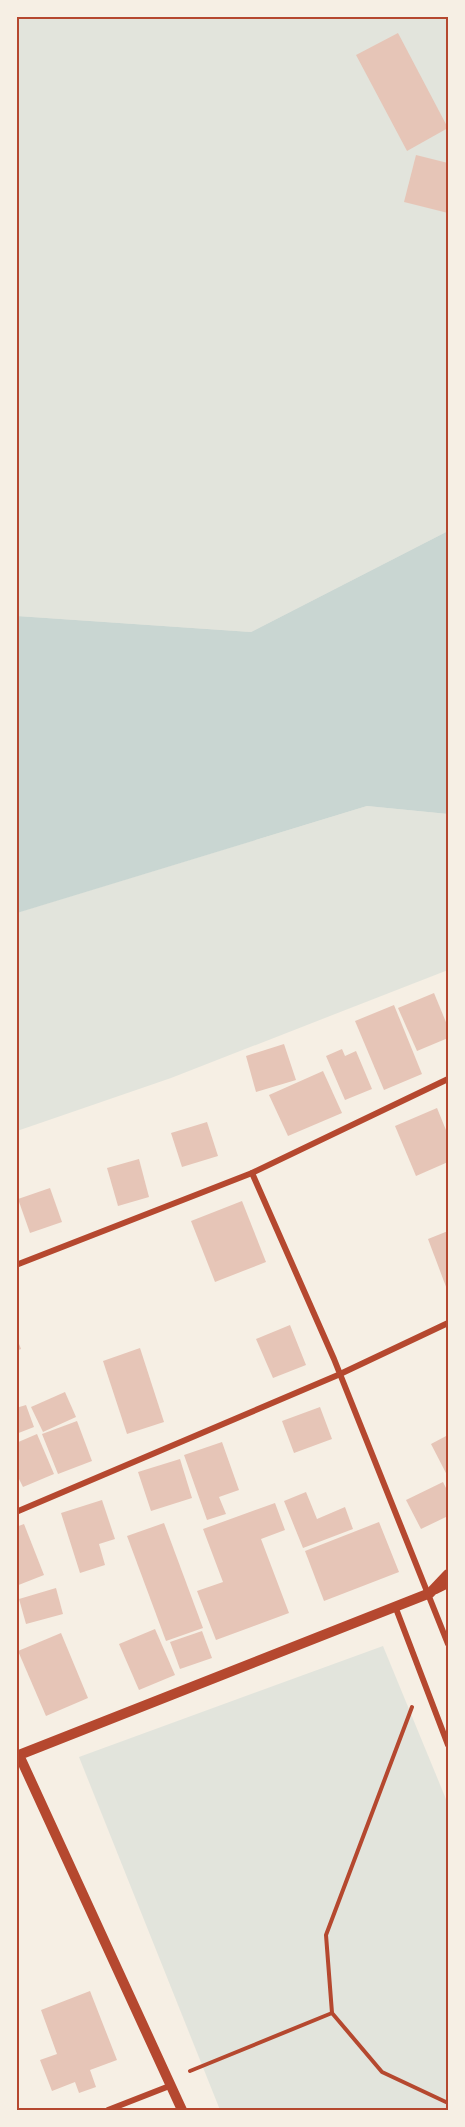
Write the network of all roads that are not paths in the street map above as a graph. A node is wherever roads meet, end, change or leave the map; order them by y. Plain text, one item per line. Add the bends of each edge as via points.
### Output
1 (448, 1078) edge
2 (252, 1173) junction
3 (16, 1265) edge
4 (448, 1323) edge
5 (338, 1375) junction
6 (16, 1512) edge
7 (448, 1575) edge
8 (448, 1585) edge
9 (430, 1593) junction
10 (394, 1606) junction
11 (448, 1644) edge
12 (448, 1745) edge
13 (17, 1753) edge
14 (172, 2084) junction
15 (108, 2110) edge
16 (182, 2110) edge

1 - 2 street
2 - 3 street
2 - 5 street
4 - 5 street
5 - 6 street
5 - 9 street
7 - 9 street
8 - 9 street
9 - 10 street
9 - 11 street
10 - 12 street
10 - 13 street
13 - 14 street
14 - 15 street
14 - 16 street

